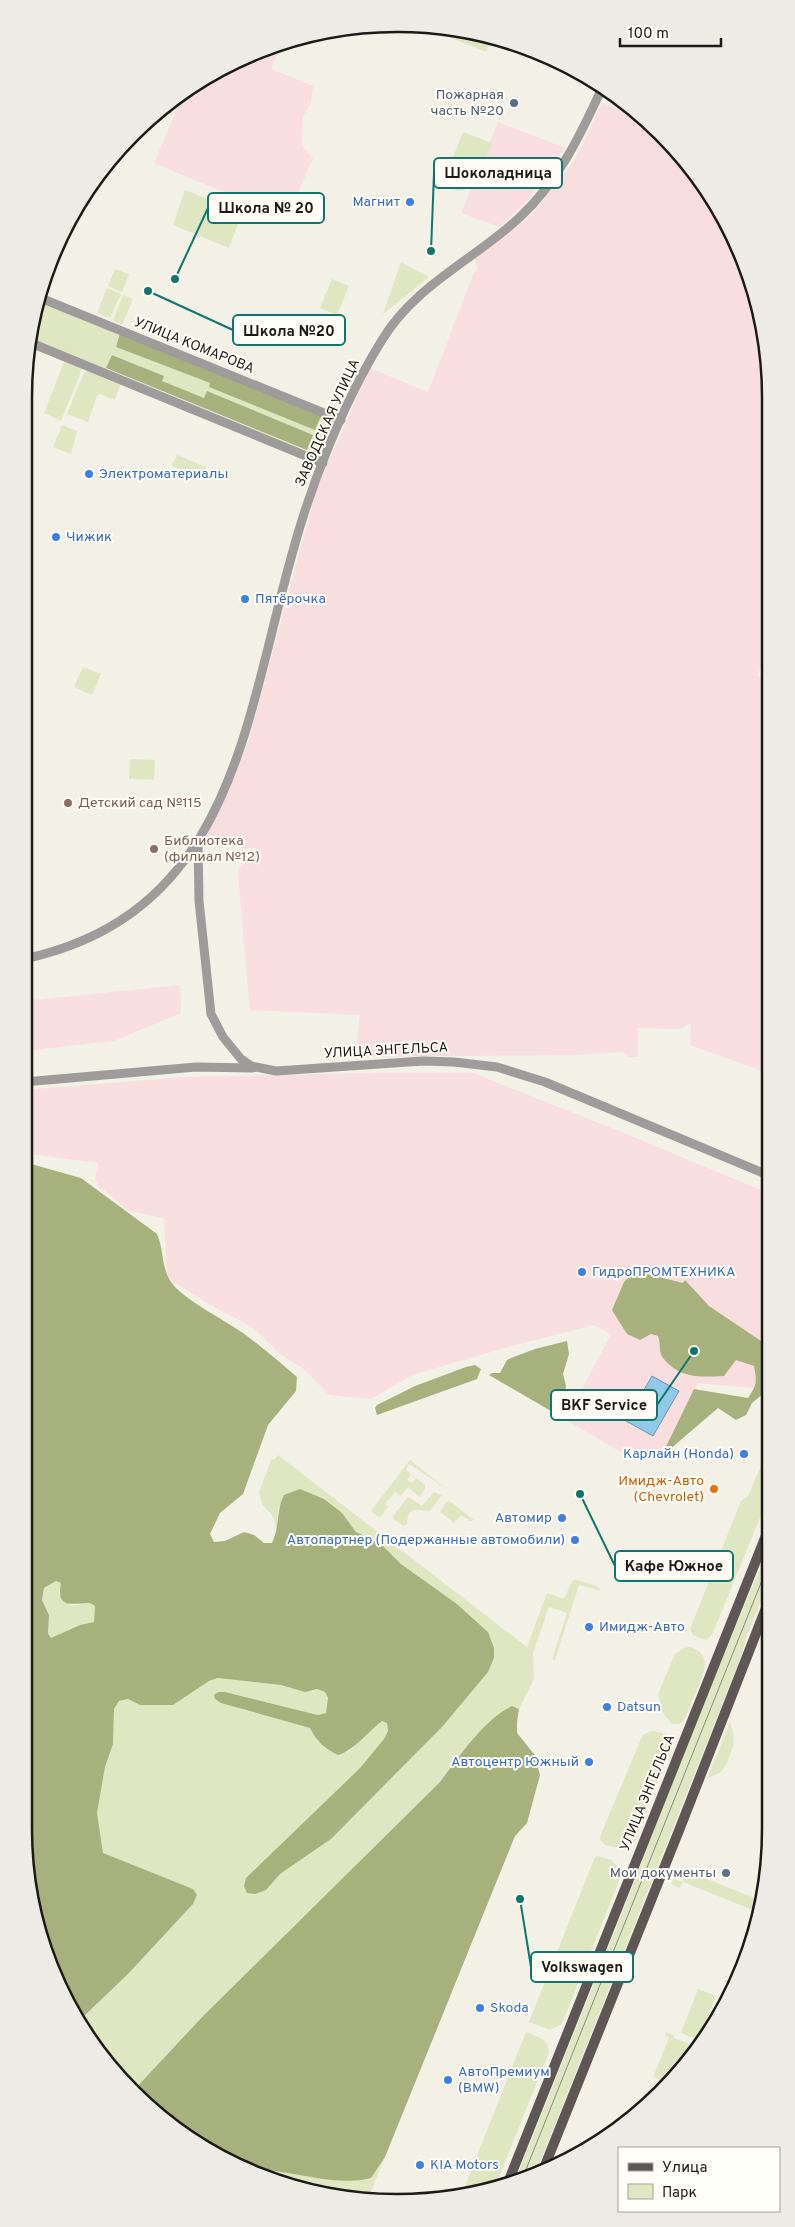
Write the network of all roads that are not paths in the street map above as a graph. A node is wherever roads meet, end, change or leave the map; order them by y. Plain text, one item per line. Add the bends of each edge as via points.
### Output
1 (599, 94) edge
2 (46, 300) edge
3 (37, 345) edge
4 (341, 420) junction
5 (323, 463) junction
6 (198, 841) junction
7 (198, 873) joint
8 (32, 957) edge
9 (258, 1068) junction
10 (32, 1081) edge
11 (762, 1173) edge
12 (762, 1545) edge
13 (762, 1550) edge
14 (756, 1559) junction
15 (762, 1618) edge
16 (546, 2163) edge
17 (510, 2176) edge

1 - 4 street, ЗАВОДСКАЯ УЛИЦА via 571,152 530,207 432,284 397,318 369,362
2 - 4 street, УЛИЦА КОМАРОВА
3 - 5 street
4 - 5 street, ЗАВОДСКАЯ УЛИЦА
5 - 6 street, ЗАВОДСКАЯ УЛИЦА via 290,558 247,728 221,796
6 - 7 street, ЗАВОДСКАЯ УЛИЦА
6 - 8 street, ЗАВОДСКАЯ УЛИЦА via 177,870 139,909 108,929 70,947
7 - 9 street, УЛИЦА ЭНГЕЛЬСА via 198,902 211,1014 232,1049 248,1064
9 - 10 street via 196,1067
9 - 11 street, УЛИЦА ЭНГЕЛЬСА via 276,1071 423,1061 497,1067 545,1082
12 - 14 main road, УЛИЦА ЭНГЕЛЬСА
13 - 14 main road
14 - 17 main road, УЛИЦА ЭНГЕЛЬСА
15 - 16 main road

